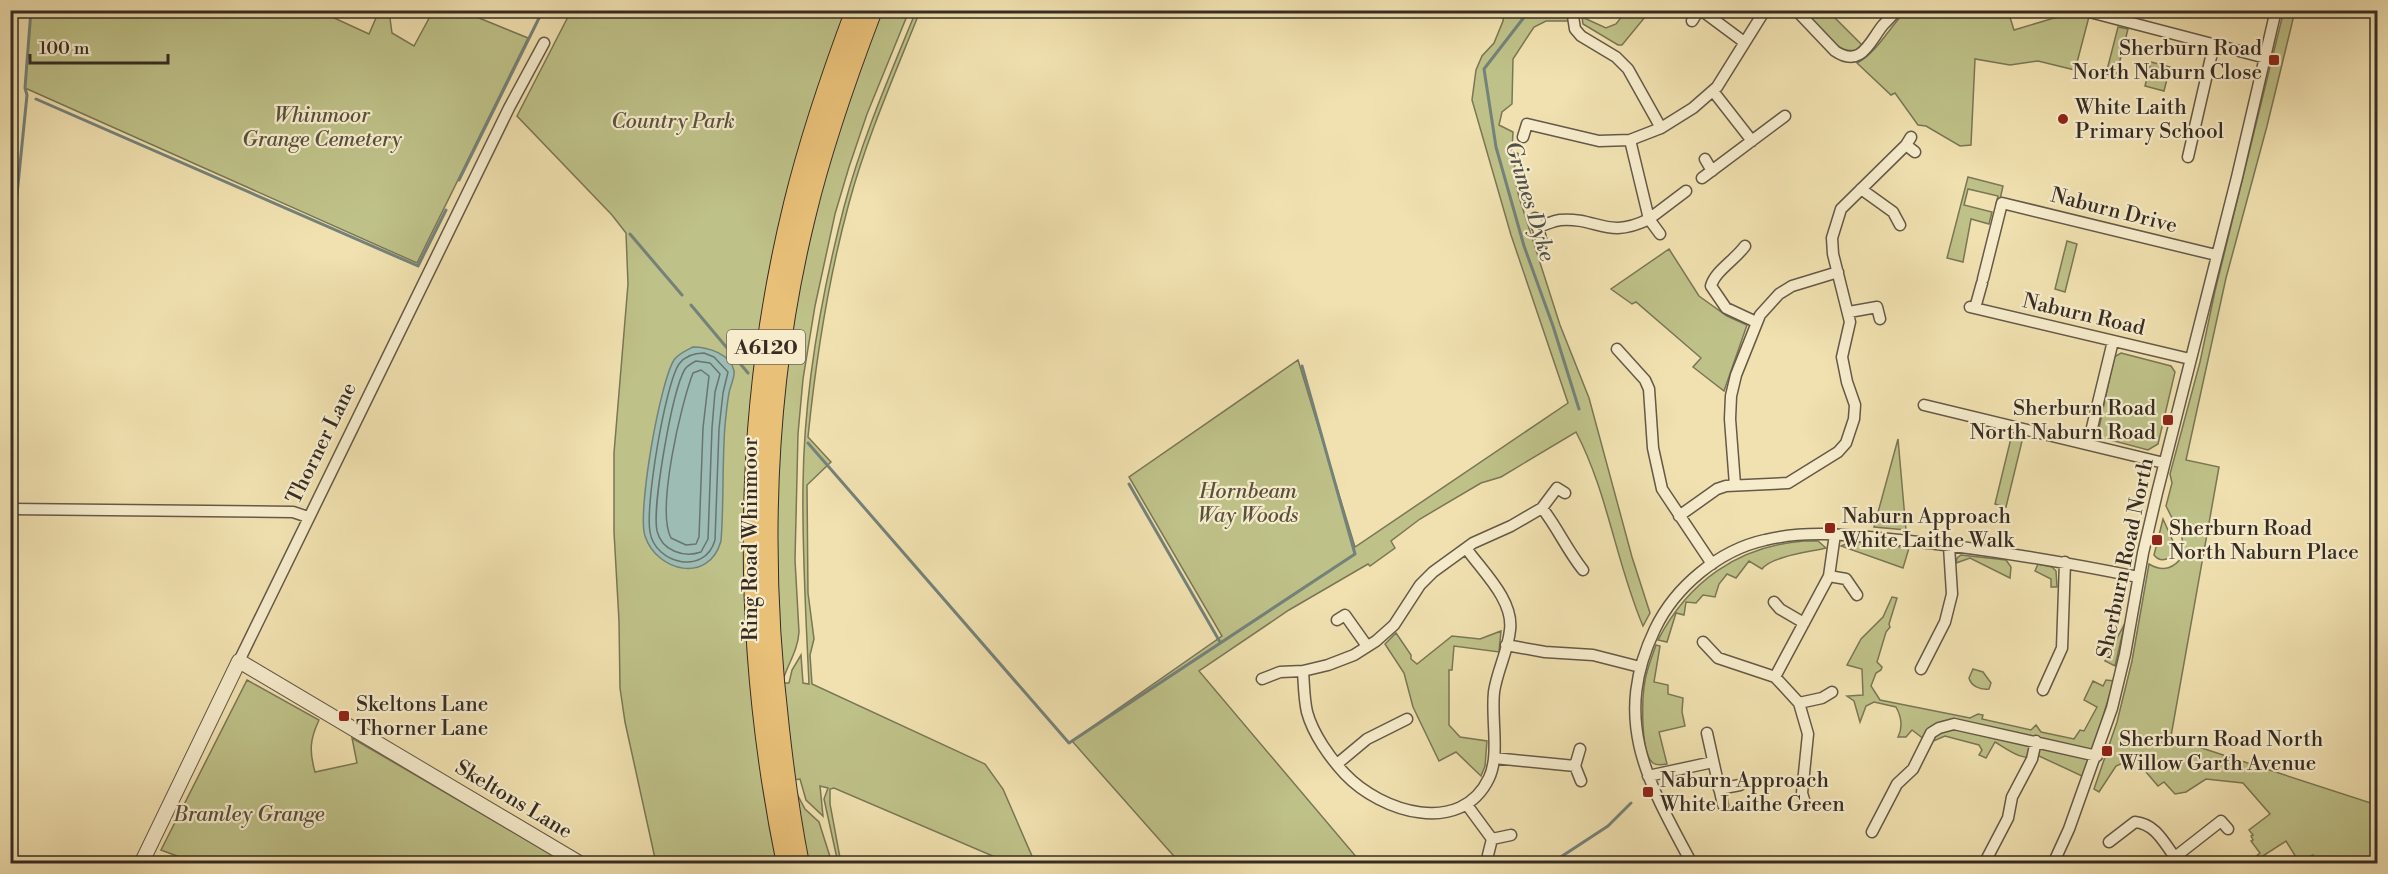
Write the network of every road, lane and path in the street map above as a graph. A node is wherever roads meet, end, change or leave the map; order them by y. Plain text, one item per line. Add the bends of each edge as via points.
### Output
1 (855, 10) edge
2 (873, 10) edge
3 (1572, 10) edge
4 (1700, 10) edge
5 (1765, 10) edge
6 (1796, 10) edge
7 (1898, 10) edge
8 (2082, 10) edge
9 (2276, 10) edge
10 (1692, 21) dead end
11 (1744, 42) junction
12 (544, 43) dead end
13 (2214, 44) junction
14 (2266, 58) junction
15 (1713, 91) junction
16 (1785, 116) dead end
17 (1662, 128) junction
18 (1523, 137) dead end
19 (1630, 140) junction
20 (1752, 141) junction
21 (1911, 144) dead end
22 (2188, 158) dead end
23 (1705, 159) dead end
24 (1712, 171) junction
25 (1702, 178) dead end
26 (1861, 189) junction
27 (1686, 191) dead end
28 (1649, 219) junction
29 (1900, 225) dead end
30 (1660, 234) dead end
31 (1541, 239) dead end
32 (1745, 246) dead end
33 (2216, 255) junction
34 (1838, 272) junction
35 (1973, 307) joint
36 (1849, 312) junction
37 (1880, 319) dead end
38 (1756, 322) junction
39 (2113, 341) junction
40 (1617, 349) dead end
41 (2190, 359) junction
42 (1924, 405) dead end
43 (2088, 444) junction
44 (2164, 463) junction
45 (1735, 485) junction
46 (1565, 493) dead end
47 (1542, 508) junction
48 (10, 509) edge
49 (1679, 516) junction
50 (308, 517) junction
51 (1835, 534) junction
52 (1949, 546) junction
53 (1466, 548) junction
54 (2065, 562) junction
55 (1712, 564) junction
56 (1583, 570) dead end
57 (1829, 576) junction
58 (2138, 577) junction
59 (1857, 595) dead end
60 (1774, 602) dead end
61 (1337, 620) dead end
62 (1804, 623) junction
63 (1703, 642) dead end
64 (1506, 645) junction
65 (1367, 646) junction
66 (238, 661) junction
67 (1640, 667) junction
68 (1921, 669) dead end
69 (1303, 671) junction
70 (1775, 677) junction
71 (1262, 679) dead end
72 (2043, 690) dead end
73 (1832, 692) dead end
74 (768, 694) junction
75 (1798, 703) junction
76 (1407, 719) dead end
77 (1707, 733) dead end
78 (2036, 741) junction
79 (1580, 749) dead end
80 (2097, 756) junction
81 (1494, 758) junction
82 (1713, 762) junction
83 (1337, 764) junction
84 (1575, 766) junction
85 (1648, 776) junction
86 (779, 781) junction
87 (1581, 781) dead end
88 (1740, 785) dead end
89 (1719, 789) junction
90 (1805, 803) dead end
91 (1467, 805) junction
92 (1723, 805) dead end
93 (2228, 829) dead end
94 (1872, 832) dead end
95 (1511, 836) dead end
96 (1492, 839) junction
97 (2109, 842) dead end
98 (1488, 855) dead end
99 (2170, 860) edge
100 (141, 864) edge
101 (581, 864) edge
102 (786, 864) edge
103 (801, 864) edge
104 (1692, 864) edge
105 (1984, 864) edge
106 (2053, 864) edge

1 - 74 highway, Ring Road Whinmoor / A6120 via 821,104 793,203 767,338 755,449 753,584
2 - 74 highway, Ring Road Whinmoor / A6120 via 822,156 803,230 782,348 773,420 768,518
3 - 17 street via 1575,29 1628,69
4 - 10 street
4 - 11 street
5 - 11 street
6 - 7 street via 1835,51 1852,57 1868,48
8 - 13 street
9 - 14 street, Sherburn Road North
11 - 15 street
12 - 50 street, Thorner Lane via 508,108
13 - 14 street
13 - 22 street
14 - 33 street, Sherburn Road North
15 - 17 street
15 - 20 street
16 - 20 street
17 - 19 street
18 - 19 street via 1523,124 1599,141
19 - 28 street
20 - 24 street
21 - 26 street
23 - 24 street
24 - 25 street
26 - 29 street via 1893,212
26 - 34 street via 1841,209 1835,223 1832,238
27 - 28 street
28 - 30 street
28 - 31 street via 1632,227 1611,229 1559,220 1536,223
32 - 38 street via 1734,261 1716,274 1711,286 1726,308
33 - 35 street, Naburn Drive via 2002,203
33 - 41 street, Sherburn Road North
34 - 36 street
34 - 38 street via 1792,286 1769,303
35 - 39 street, Naburn Road
36 - 37 street via 1877,307
36 - 45 street via 1842,357 1855,405 1846,443 1811,475 1781,484
38 - 45 street via 1731,396
39 - 41 street, Naburn Road
39 - 43 street
40 - 49 street via 1649,389 1656,468 1662,489
41 - 44 street, Sherburn Road North
42 - 43 street
43 - 44 street
44 - 58 street, Sherburn Road North
45 - 49 street via 1717,489
46 - 47 street via 1557,488
47 - 53 street
47 - 56 street
48 - 50 street via 293,512
49 - 55 street
50 - 66 street, Thorner Lane
51 - 52 street
51 - 55 street via 1764,540 1730,552
51 - 57 street
52 - 54 street
52 - 68 street via 1952,594 1945,622
53 - 64 street via 1508,609 1510,631
53 - 65 street via 1426,578 1394,625
54 - 58 street
54 - 72 street via 2062,648
55 - 67 street via 1687,584 1664,612
57 - 59 street via 1846,579
57 - 62 street
58 - 80 street, Sherburn Road North via 2125,654
60 - 62 street
61 - 65 street via 1345,615
62 - 70 street
63 - 70 street via 1718,658
64 - 67 street via 1593,655
64 - 81 street via 1493,705
65 - 69 street via 1342,660
66 - 100 street, Thorner Lane
66 - 101 street, Skeltons Lane
67 - 85 street via 1635,690 1635,728
69 - 71 street via 1280,672
69 - 83 street via 1307,712
70 - 75 street
73 - 75 street
74 - 86 highway, Ring Road Whinmoor / A6120
75 - 90 street via 1808,734 1802,793
76 - 83 street via 1367,739
77 - 82 street
78 - 80 street
78 - 94 street via 1954,724 1939,728 1930,733 1913,769 1897,784
78 - 105 street via 2032,759 2012,797 2008,818
79 - 84 street
80 - 106 street, Sherburn Road North
81 - 84 street
81 - 91 street via 1483,791
82 - 85 street
82 - 89 street
83 - 91 street via 1358,786 1400,809 1433,813
84 - 87 street
85 - 104 street
86 - 102 highway, Ring Road Whinmoor / A6120
86 - 103 highway, Ring Road Whinmoor / A6120
88 - 89 street
89 - 92 street
91 - 96 street
93 - 99 street via 2221,821
95 - 96 street
96 - 98 street
97 - 99 street via 2135,822 2143,823 2153,828

